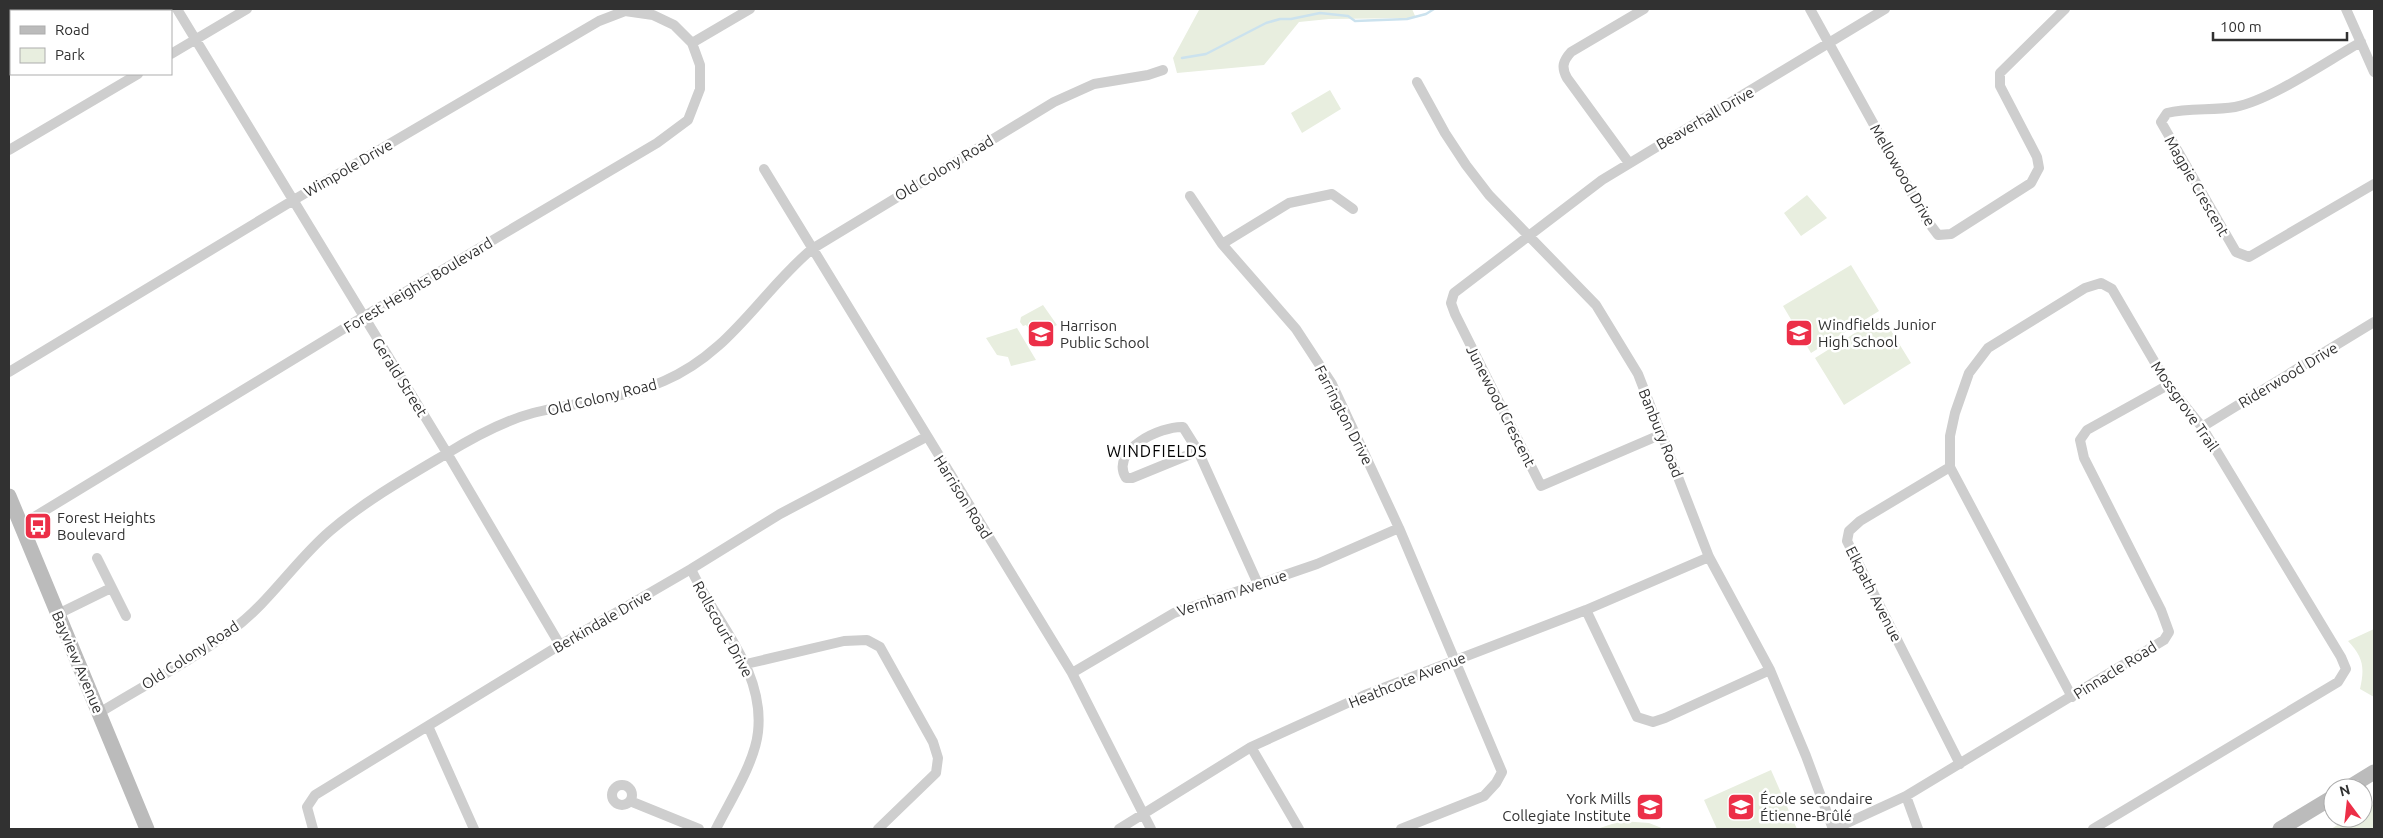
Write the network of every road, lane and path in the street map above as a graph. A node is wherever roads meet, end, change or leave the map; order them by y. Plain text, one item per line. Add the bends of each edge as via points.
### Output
1 (177, 9) edge
2 (247, 9) edge
3 (750, 9) edge
4 (1644, 9) edge
5 (1810, 9) edge
6 (1885, 9) edge
7 (2065, 9) edge
8 (2346, 9) edge
9 (195, 40) junction
10 (2361, 42) junction
11 (692, 43) junction
12 (1828, 44) junction
13 (172, 53) edge
14 (1163, 70) dead end
15 (2374, 72) edge
16 (136, 75) edge
17 (1417, 82) dead end
18 (9, 150) edge
19 (1629, 163) junction
20 (764, 169) dead end
21 (2374, 184) edge
22 (1190, 196) dead end
23 (292, 201) junction
24 (1353, 209) dead end
25 (1530, 234) junction
26 (1222, 244) junction
27 (812, 249) junction
28 (363, 317) junction
29 (2374, 322) edge
30 (9, 372) edge
31 (2168, 385) junction
32 (2202, 427) junction
33 (1662, 434) junction
34 (926, 437) junction
35 (1198, 452) junction
36 (447, 453) junction
37 (1950, 467) junction
38 (9, 496) edge
39 (21, 525) junction
40 (1399, 528) junction
41 (1709, 557) junction
42 (96, 558) dead end
43 (691, 569) junction
44 (1258, 584) junction
45 (111, 588) junction
46 (1586, 610) junction
47 (58, 614) junction
48 (126, 616) dead end
49 (560, 645) junction
50 (1455, 661) junction
51 (746, 664) junction
52 (1770, 670) junction
53 (1072, 673) junction
54 (2072, 697) junction
55 (99, 714) junction
56 (428, 726) junction
57 (1251, 747) junction
58 (1960, 764) junction
59 (1906, 796) junction
60 (630, 801) dead end
61 (2323, 803) edge
62 (1143, 813) junction
63 (147, 829) edge
64 (313, 829) edge
65 (474, 829) edge
66 (699, 829) edge
67 (716, 829) edge
68 (878, 829) edge
69 (1119, 829) edge
70 (1152, 829) edge
71 (1299, 829) edge
72 (1401, 829) edge
73 (1833, 829) edge
74 (1918, 829) edge
75 (2093, 829) edge
76 (2280, 829) edge

1 - 9 street, Gerald Street
2 - 9 street
3 - 11 street
4 - 19 street via 1571,52 1562,69
5 - 12 street
6 - 12 street, Beaverhall Drive
7 - 12 street, Mellowood Drive via 2000,73 2000,86 2040,168 2031,184 1951,234 1938,235 1926,219
8 - 10 street
9 - 13 street
9 - 23 street, Gerald Street
10 - 15 street
10 - 21 street, Magpie Crescent via 2257,101 2234,107 2179,109 2167,113 2161,122 2236,252 2249,257
11 - 23 street, Wimpole Drive via 674,25 653,15 625,11 599,21
11 - 28 street, Forest Heights Boulevard via 700,65 700,89 688,120 657,143
12 - 19 street, Beaverhall Drive
14 - 27 street, Old Colony Road via 1094,84 1054,102
16 - 18 street
17 - 25 street, Banbury Road via 1466,165 1489,195
19 - 25 street, Beaverhall Drive
20 - 27 street, Harrison Road
22 - 26 street, Farrington Drive
23 - 28 street, Gerald Street
23 - 30 street, Wimpole Drive
24 - 26 street via 1332,194 1289,202
25 - 33 street, Banbury Road via 1596,305 1638,374
25 - 33 street, Junewood Crescent via 1460,286 1451,303 1541,486
26 - 40 street, Farrington Drive via 1296,329 1332,384
27 - 34 street, Harrison Road
27 - 36 street, Old Colony Road via 780,278 716,350 686,370 645,388 512,420
28 - 36 street, Gerald Street
28 - 39 street, Forest Heights Boulevard
29 - 32 street, Riderwood Drive
31 - 32 street, Mossgrove Trail
31 - 37 street, Mossgrove Trail via 2112,289 2101,284 2085,288 1988,348 1969,373 1950,436
31 - 54 street, Pinnacle Road via 2087,430 2080,440 2084,458 2169,632 2164,640
32 - 75 street, Mossgrove Trail via 2346,670 2338,682
33 - 41 street, Banbury Road
34 - 43 street, Berkindale Drive via 780,514
34 - 53 street, Harrison Road
35 - 35 street via 1132,478 1126,478 1121,469 1122,458 1135,444 1172,426 1183,427
35 - 44 street
36 - 49 street, Gerald Street
36 - 55 street, Old Colony Road via 330,531 233,630
37 - 54 street, Mossgrove Trail
37 - 58 street, Elkpath Avenue via 1860,521 1849,531 1846,541
38 - 39 main road, Bayview Avenue
39 - 47 main road, Bayview Avenue
40 - 44 street, Vernham Avenue via 1317,564
40 - 50 street, Farrington Drive
41 - 46 street, Heathcote Avenue
41 - 52 street, Banbury Road
42 - 45 street
43 - 49 street, Berkindale Drive
43 - 51 street, Rollscourt Drive
44 - 53 street, Vernham Avenue via 1174,613
45 - 47 street
45 - 48 street
46 - 50 street, Heathcote Avenue
46 - 52 street via 1637,717 1652,722
47 - 55 main road, Bayview Avenue
49 - 56 street, Berkindale Drive
50 - 57 street, Heathcote Avenue via 1365,695
50 - 72 street, Farrington Drive via 1502,772 1484,796
51 - 67 street, Rollscourt Drive via 757,694 758,732 750,759
51 - 68 street via 844,641 867,640 880,647 933,742 938,758 936,773
52 - 73 street, Banbury Road
53 - 62 street, Harrison Road
54 - 58 street, Pinnacle Road
55 - 63 main road, Bayview Avenue
56 - 64 street, Berkindale Drive via 315,794 308,807
56 - 65 street
57 - 62 street, Heathcote Avenue
57 - 71 street
58 - 59 street, Pinnacle Road
59 - 73 street, Pinnacle Road
59 - 74 street
60 - 66 street
61 - 76 main road
62 - 69 street, Heathcote Avenue
62 - 70 street, Harrison Road

